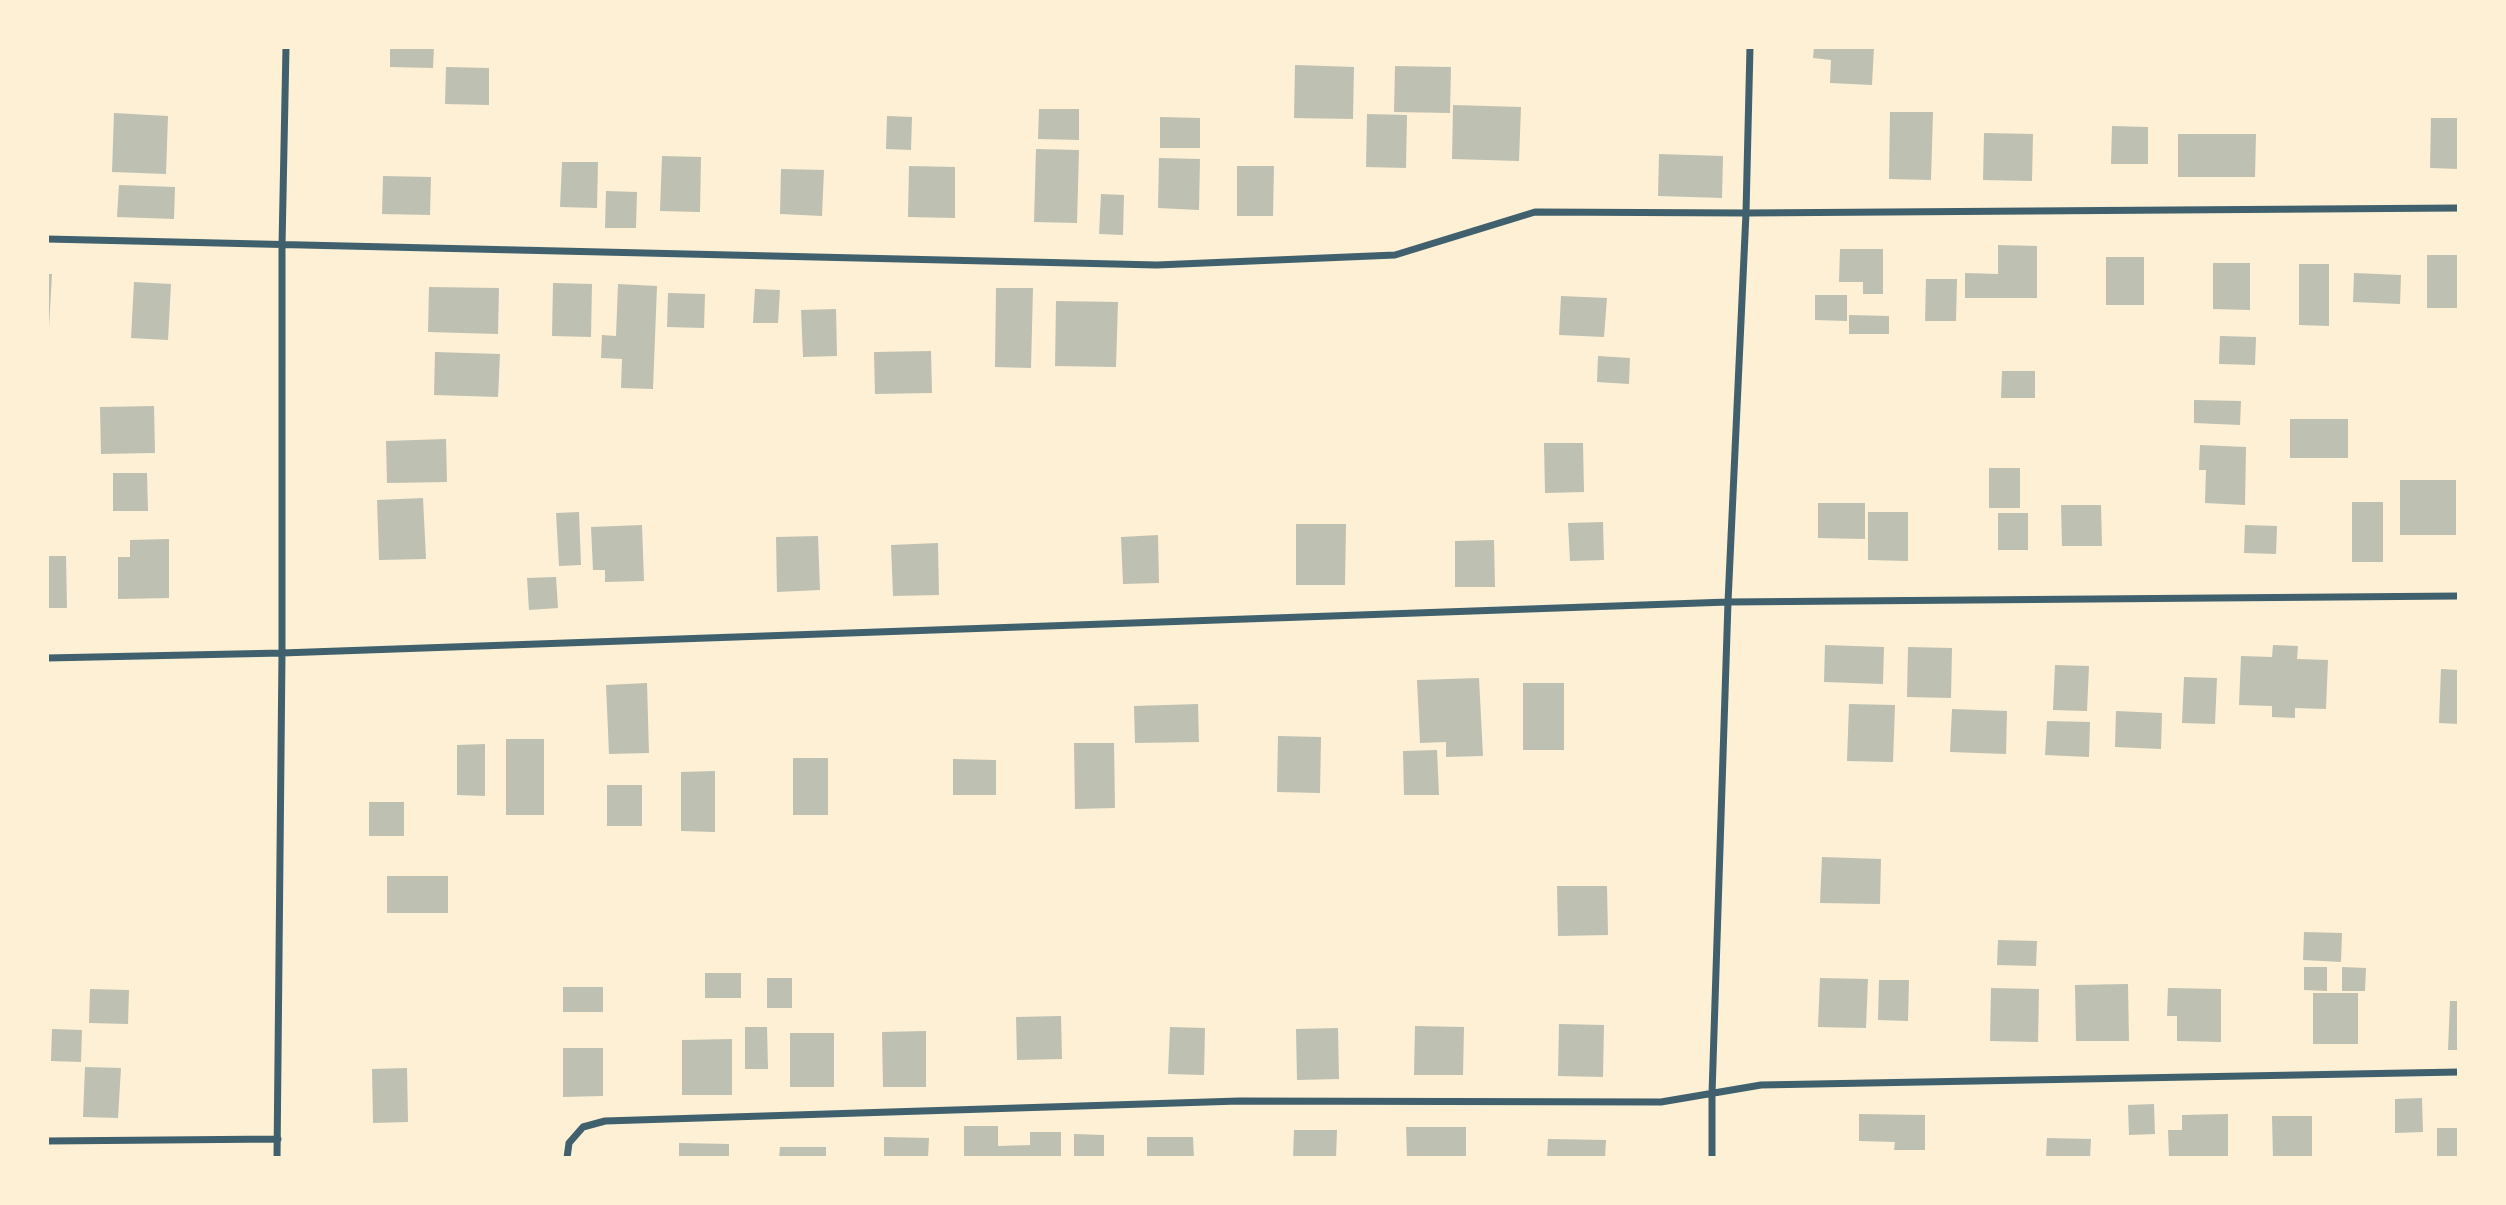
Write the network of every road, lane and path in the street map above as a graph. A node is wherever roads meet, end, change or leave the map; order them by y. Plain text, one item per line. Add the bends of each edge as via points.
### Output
1 (286, 47) edge
2 (1750, 47) edge
3 (2459, 208) edge
4 (1746, 213) junction
5 (47, 239) edge
6 (282, 246) junction
7 (2459, 596) edge
8 (1728, 602) junction
9 (282, 653) junction
10 (47, 658) edge
11 (2459, 1072) edge
12 (1712, 1094) junction
13 (278, 1139) junction
14 (47, 1141) edge
15 (277, 1158) edge
16 (567, 1158) edge
17 (1712, 1158) edge

1 - 6 street
2 - 4 street
3 - 4 street
4 - 6 street via 1535,212 1395,255 1157,265
4 - 8 street
5 - 6 street
6 - 9 street
7 - 8 street
8 - 9 street
8 - 12 street
9 - 10 street
9 - 13 street
11 - 12 street via 1761,1085
12 - 16 street via 1661,1102 1238,1101 605,1121 583,1126 569,1143
12 - 17 street
13 - 14 street
13 - 15 street

